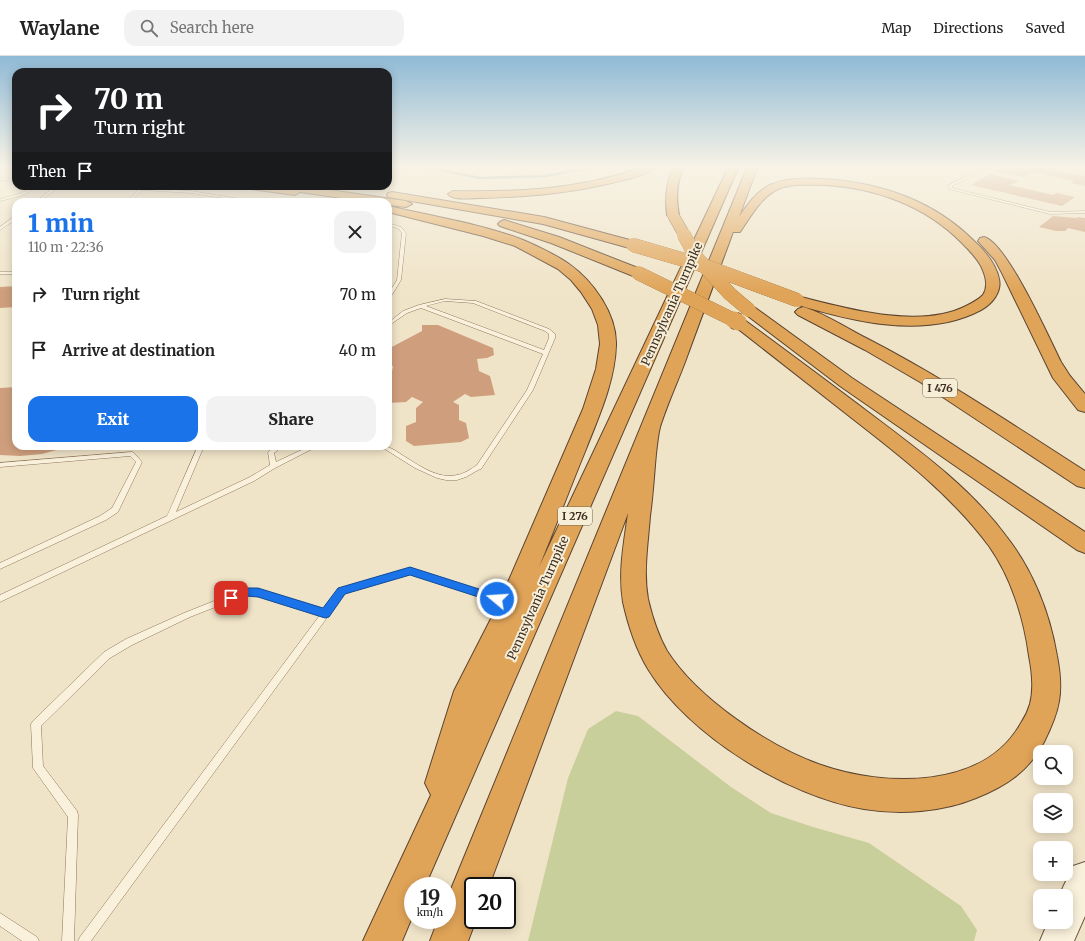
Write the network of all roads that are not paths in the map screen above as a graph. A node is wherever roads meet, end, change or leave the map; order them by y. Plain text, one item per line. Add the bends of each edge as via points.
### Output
1 (418, 209) edge
2 (442, 209) edge
3 (482, 209) edge
4 (672, 209) edge
5 (715, 209) edge
6 (736, 209) edge
7 (751, 209) edge
8 (922, 209) edge
9 (934, 209) edge
10 (1035, 209) edge
11 (1085, 212) edge
12 (12, 220) edge
13 (392, 225) edge
14 (0, 229) edge
15 (722, 247) junction
16 (12, 273) edge
17 (0, 274) edge
18 (392, 291) edge
19 (793, 302) junction
20 (421, 306) junction
21 (744, 316) junction
22 (392, 322) edge
23 (546, 353) junction
24 (1085, 406) edge
25 (650, 425) junction
26 (199, 450) edge
27 (274, 450) edge
28 (307, 450) edge
29 (390, 450) edge
30 (0, 465) edge
31 (273, 466) junction
32 (1085, 481) edge
33 (170, 518) junction
34 (1085, 544) edge
35 (0, 566) edge
36 (0, 599) edge
37 (512, 604) junction
38 (325, 613) junction
39 (417, 863) junction
40 (1085, 878) edge
41 (1073, 905) edge
42 (0, 919) edge
43 (1062, 929) edge
44 (34, 941) edge
45 (68, 941) edge
46 (84, 941) edge
47 (382, 941) edge
48 (449, 941) edge
49 (1056, 941) edge

1 - 37 highway via 519,243 563,266 587,290 606,325 608,344 605,369 592,409
2 - 21 highway, bridge via 524,229
3 - 19 highway, I 476, bridge via 544,221 633,245
4 - 21 highway, bridge via 696,257 730,294
5 - 39 highway, Pennsylvania Turnpike / I 276
6 - 15 highway, Pennsylvania Turnpike / I 276
7 - 15 highway
8 - 19 highway via 962,236 980,254 993,283 991,293 977,307 951,317 900,320 857,315
9 - 24 highway via 968,229 1000,258 1062,378
10 - 11 lane via 1050,213
12 - 14 lane
13 - 18 lane via 400,228 404,233 398,280
15 - 25 highway, Pennsylvania Turnpike / I 276
16 - 17 lane
19 - 32 highway, I 476 via 992,420
20 - 22 lane via 405,312
20 - 23 lane
20 - 23 lane via 445,300 466,300 496,310 552,334
21 - 25 highway via 951,489 1000,544 1023,586 1041,642 1046,667 1045,705 1032,738 1017,756 997,772 955,790 923,795 863,793 807,776 773,759 742,741 682,692 669,677 648,641 633,579
21 - 34 highway
23 - 29 lane via 530,390 485,460 468,474 453,478 437,476
25 - 48 highway, Pennsylvania Turnpike / I 276
26 - 33 lane
27 - 31 lane via 271,452
28 - 31 lane
30 - 35 lane via 132,454 139,462 115,510 104,518
31 - 33 lane via 252,479
33 - 36 lane
37 - 38 lane via 410,571 342,591
37 - 39 highway via 469,690
38 - 45 lane via 258,592 245,592 187,615 107,655 36,724 38,768 73,815
38 - 46 lane
39 - 47 highway, Pennsylvania Turnpike / I 276
40 - 41 main road
42 - 44 lane
43 - 49 main road

